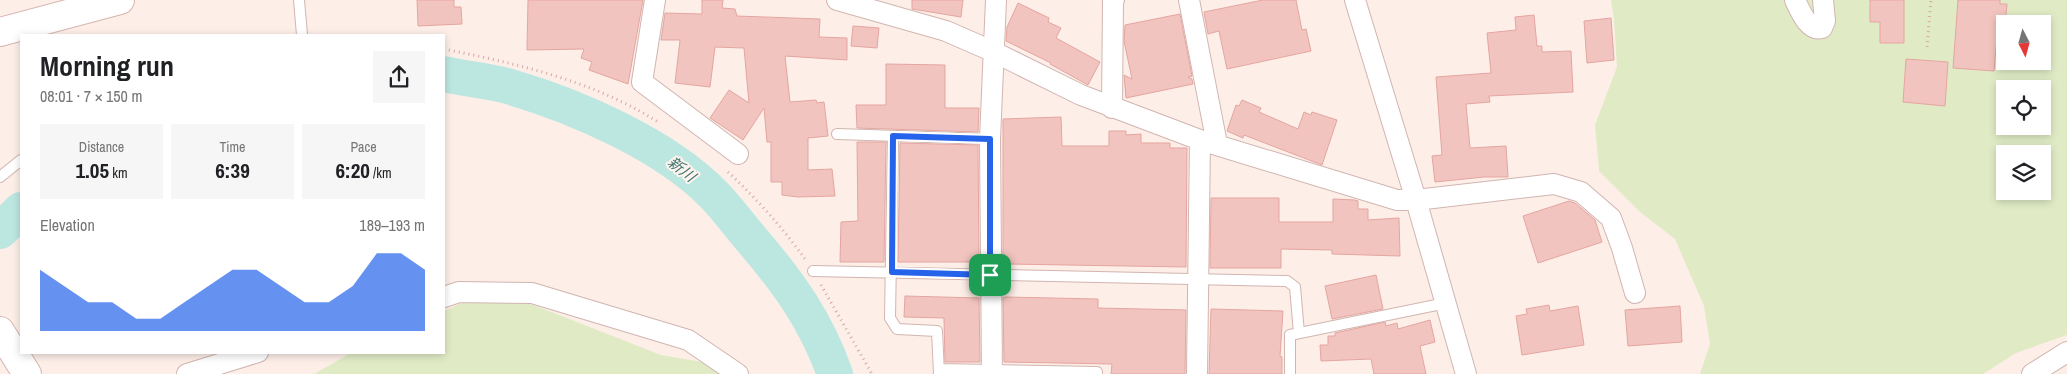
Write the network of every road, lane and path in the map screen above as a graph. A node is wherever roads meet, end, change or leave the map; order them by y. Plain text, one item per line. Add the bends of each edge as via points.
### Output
1 (120, 0) edge
2 (300, 0) edge
3 (655, 0) edge
4 (837, 0) edge
5 (996, 0) edge
6 (1114, 0) edge
7 (1189, 0) edge
8 (1355, 0) edge
9 (1795, 0) edge
10 (1823, 0) edge
11 (1931, 0) edge
12 (0, 32) edge
13 (302, 34) edge
14 (1927, 47) dead end
15 (445, 49) edge
16 (992, 51) junction
17 (1112, 108) junction
18 (665, 126) dead end
19 (837, 134) dead end
20 (893, 136) junction
21 (990, 139) junction
22 (1208, 142) junction
23 (738, 154) dead end
24 (20, 161) edge
25 (722, 168) dead end
26 (0, 177) edge
27 (1416, 200) junction
28 (813, 271) junction
29 (892, 272) junction
30 (990, 275) junction
31 (1198, 280) junction
32 (1635, 293) dead end
33 (445, 297) edge
34 (1446, 303) junction
35 (0, 331) edge
36 (1299, 333) junction
37 (2067, 352) edge
38 (251, 354) edge
39 (939, 371) edge
40 (992, 372) edge
41 (27, 374) edge
42 (186, 374) edge
43 (738, 374) edge
44 (872, 374) edge
45 (1097, 374) edge
46 (1197, 374) edge
47 (1290, 374) edge
48 (1466, 374) edge
49 (2032, 374) edge

1 - 12 street
2 - 13 lane
3 - 23 street via 642,82
4 - 16 street via 946,31
5 - 16 street
6 - 17 street
7 - 22 street
8 - 27 street
9 - 10 street via 1807,21 1818,29 1822,28 1824,21
11 - 14 path
15 - 18 path via 561,77 635,107
16 - 17 street
16 - 21 street
17 - 22 street
19 - 20 lane
20 - 21 lane
20 - 29 lane
21 - 30 street
22 - 27 street via 1397,200
22 - 31 street
24 - 26 lane
25 - 28 path via 755,197
27 - 32 street via 1554,184 1581,192 1611,218
27 - 34 street
28 - 29 lane
28 - 44 path
29 - 30 lane
29 - 39 lane via 890,318 897,329 937,331
30 - 31 lane
30 - 40 street
31 - 36 lane via 1287,281 1295,287
31 - 46 street
33 - 43 street via 459,292 532,293 688,340
34 - 36 lane
34 - 48 street
35 - 41 street
36 - 47 lane via 1290,335
37 - 49 street
38 - 42 street
39 - 40 lane
40 - 45 lane

